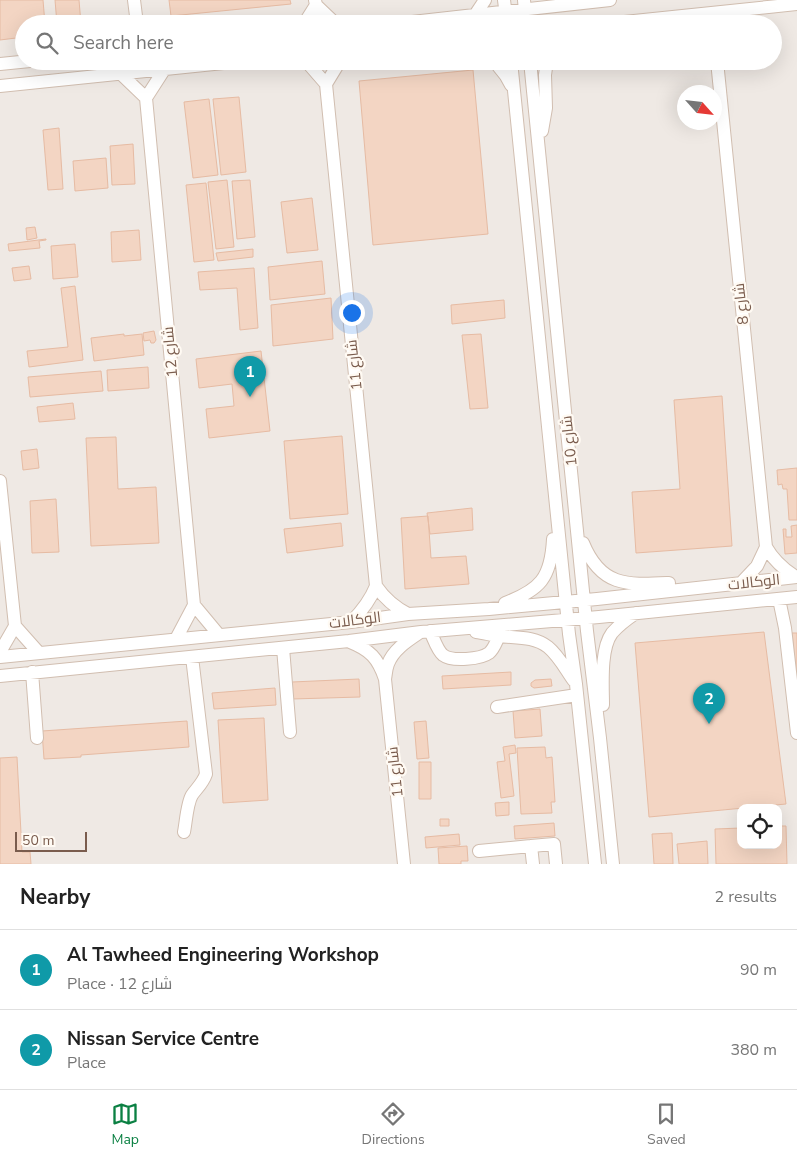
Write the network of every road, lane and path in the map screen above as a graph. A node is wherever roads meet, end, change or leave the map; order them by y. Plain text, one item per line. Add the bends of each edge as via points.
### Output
1 (134, 0) edge
2 (485, 0) edge
3 (610, 0) edge
4 (316, 2) edge
5 (797, 4) edge
6 (524, 5) edge
7 (732, 10) junction
8 (505, 12) edge
9 (475, 14) junction
10 (135, 15) edge
11 (309, 15) edge
12 (328, 15) edge
13 (467, 15) edge
14 (692, 15) edge
15 (729, 15) edge
16 (15, 62) edge
17 (0, 64) edge
18 (164, 70) joint
19 (314, 70) edge
20 (335, 70) edge
21 (501, 70) edge
22 (512, 70) edge
23 (531, 70) edge
24 (546, 70) edge
25 (718, 70) edge
26 (121, 74) junction
27 (326, 84) junction
28 (0, 86) edge
29 (514, 91) junction
30 (146, 98) junction
31 (539, 144) junction
32 (0, 481) edge
33 (555, 502) junction
34 (577, 526) junction
35 (766, 547) junction
36 (797, 577) edge
37 (742, 583) junction
38 (376, 586) junction
39 (711, 586) junction
40 (797, 597) edge
41 (779, 599) junction
42 (584, 600) junction
43 (566, 602) junction
44 (194, 605) junction
45 (489, 609) junction
46 (636, 613) junction
47 (408, 614) junction
48 (586, 618) junction
49 (568, 619) junction
50 (350, 622) junction
51 (15, 626) junction
52 (461, 629) junction
53 (425, 632) junction
54 (219, 635) junction
55 (499, 636) junction
56 (176, 639) junction
57 (349, 641) junction
58 (283, 648) junction
59 (0, 652) edge
60 (39, 653) junction
61 (192, 656) junction
62 (0, 657) edge
63 (32, 672) junction
64 (0, 676) edge
65 (385, 679) junction
66 (577, 690) junction
67 (496, 707) dead end
68 (290, 732) dead end
69 (797, 733) edge
70 (37, 738) dead end
71 (600, 738) junction
72 (184, 832) dead end
73 (531, 846) junction
74 (479, 851) dead end
75 (404, 864) edge
76 (533, 864) edge
77 (556, 864) edge
78 (595, 864) edge
79 (613, 864) edge

1 - 10 street
2 - 9 street
3 - 6 street
4 - 11 street
4 - 12 street
5 - 7 street
6 - 8 street
7 - 14 street
7 - 15 street
8 - 9 street
9 - 13 street
16 - 17 street
18 - 26 street
18 - 30 street
19 - 27 street
20 - 27 street
21 - 29 street
22 - 29 street, شارع 10
23 - 31 street, شارع 10
24 - 31 street, شارع 10 via 546,108
25 - 35 street, شارع 8
26 - 28 street
26 - 30 street
27 - 38 street, شارع 11
29 - 33 street, شارع 10
30 - 44 street, شارع 12
31 - 34 street, شارع 10
32 - 51 street
33 - 43 street, شارع 10
33 - 45 street, شارع 10 via 552,557 542,580 521,597
34 - 39 street, الوكالات via 589,556 609,577 630,584
34 - 42 street, شارع 10
35 - 36 street via 778,564
35 - 37 street via 757,566
36 - 37 street, الوكالات
37 - 39 street, الوكالات
38 - 47 street via 398,610
38 - 50 street via 367,605
39 - 42 street, الوكالات
40 - 41 street, الوكالات
41 - 46 street, الوكالات
41 - 69 street
42 - 43 street, الوكالات
42 - 48 street, شارع 10
43 - 45 street, الوكالات
43 - 49 street, شارع 10
44 - 54 street
44 - 56 street
45 - 47 street, الوكالات
46 - 48 street, الوكالات
46 - 71 street, شارع 10 via 618,627 607,643
47 - 50 street, الوكالات
48 - 49 street, الوكالات
48 - 71 street, شارع 10
49 - 52 street, الوكالات
49 - 66 street, شارع 10
50 - 54 street, الوكالات
51 - 59 street
51 - 60 street
52 - 53 street, الوكالات
52 - 55 street, الوكالات
53 - 55 street via 441,654 457,660 488,654
53 - 57 street, الوكالات
53 - 65 street, شارع 11 via 406,641 395,653 388,663
54 - 56 street, الوكالات
55 - 66 street, الوكالات via 534,640 548,647 563,664
56 - 60 street, الوكالات
57 - 58 street, الوكالات
57 - 65 street, شارع 11 via 372,654
58 - 61 street, الوكالات
58 - 68 street
60 - 62 street, الوكالات
61 - 63 street, الوكالات
61 - 72 street via 206,774 190,800
63 - 64 street, الوكالات
63 - 70 street
65 - 75 street, شارع 11
66 - 67 street
66 - 78 street, شارع 10
71 - 79 street, شارع 10
73 - 74 street
73 - 76 street
73 - 77 street via 554,844

